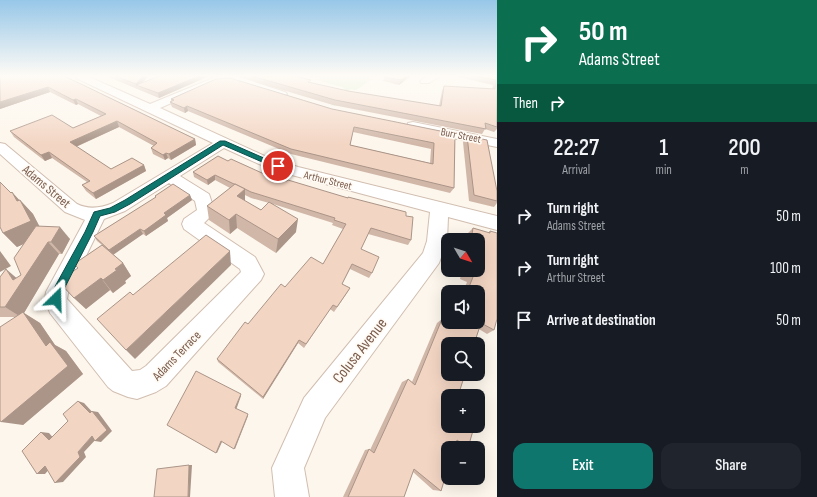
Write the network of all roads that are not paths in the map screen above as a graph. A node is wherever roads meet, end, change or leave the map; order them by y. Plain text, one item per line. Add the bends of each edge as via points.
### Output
1 (131, 99) edge
2 (171, 99) edge
3 (150, 108) junction
4 (399, 123) edge
5 (222, 143) junction
6 (497, 143) edge
7 (0, 147) edge
8 (168, 176) junction
9 (439, 208) junction
10 (97, 214) junction
11 (497, 222) edge
12 (292, 497) edge

1 - 3 street, Arthur Street
2 - 3 street
3 - 5 street, Arthur Street
4 - 6 street, Burr Street
5 - 8 street, Adams Street
5 - 9 street, Arthur Street via 293,171
7 - 10 street, Adams Street via 71,208 83,213
8 - 10 street, Adams Street via 119,207
8 - 10 street, Adams Terrace via 203,198 206,212 191,224 248,263 253,274 156,376 138,386 124,382 118,377 58,305 56,299 57,292
9 - 11 street, Arthur Street
9 - 12 street, Colusa Avenue via 440,220 432,257 314,408 288,468

